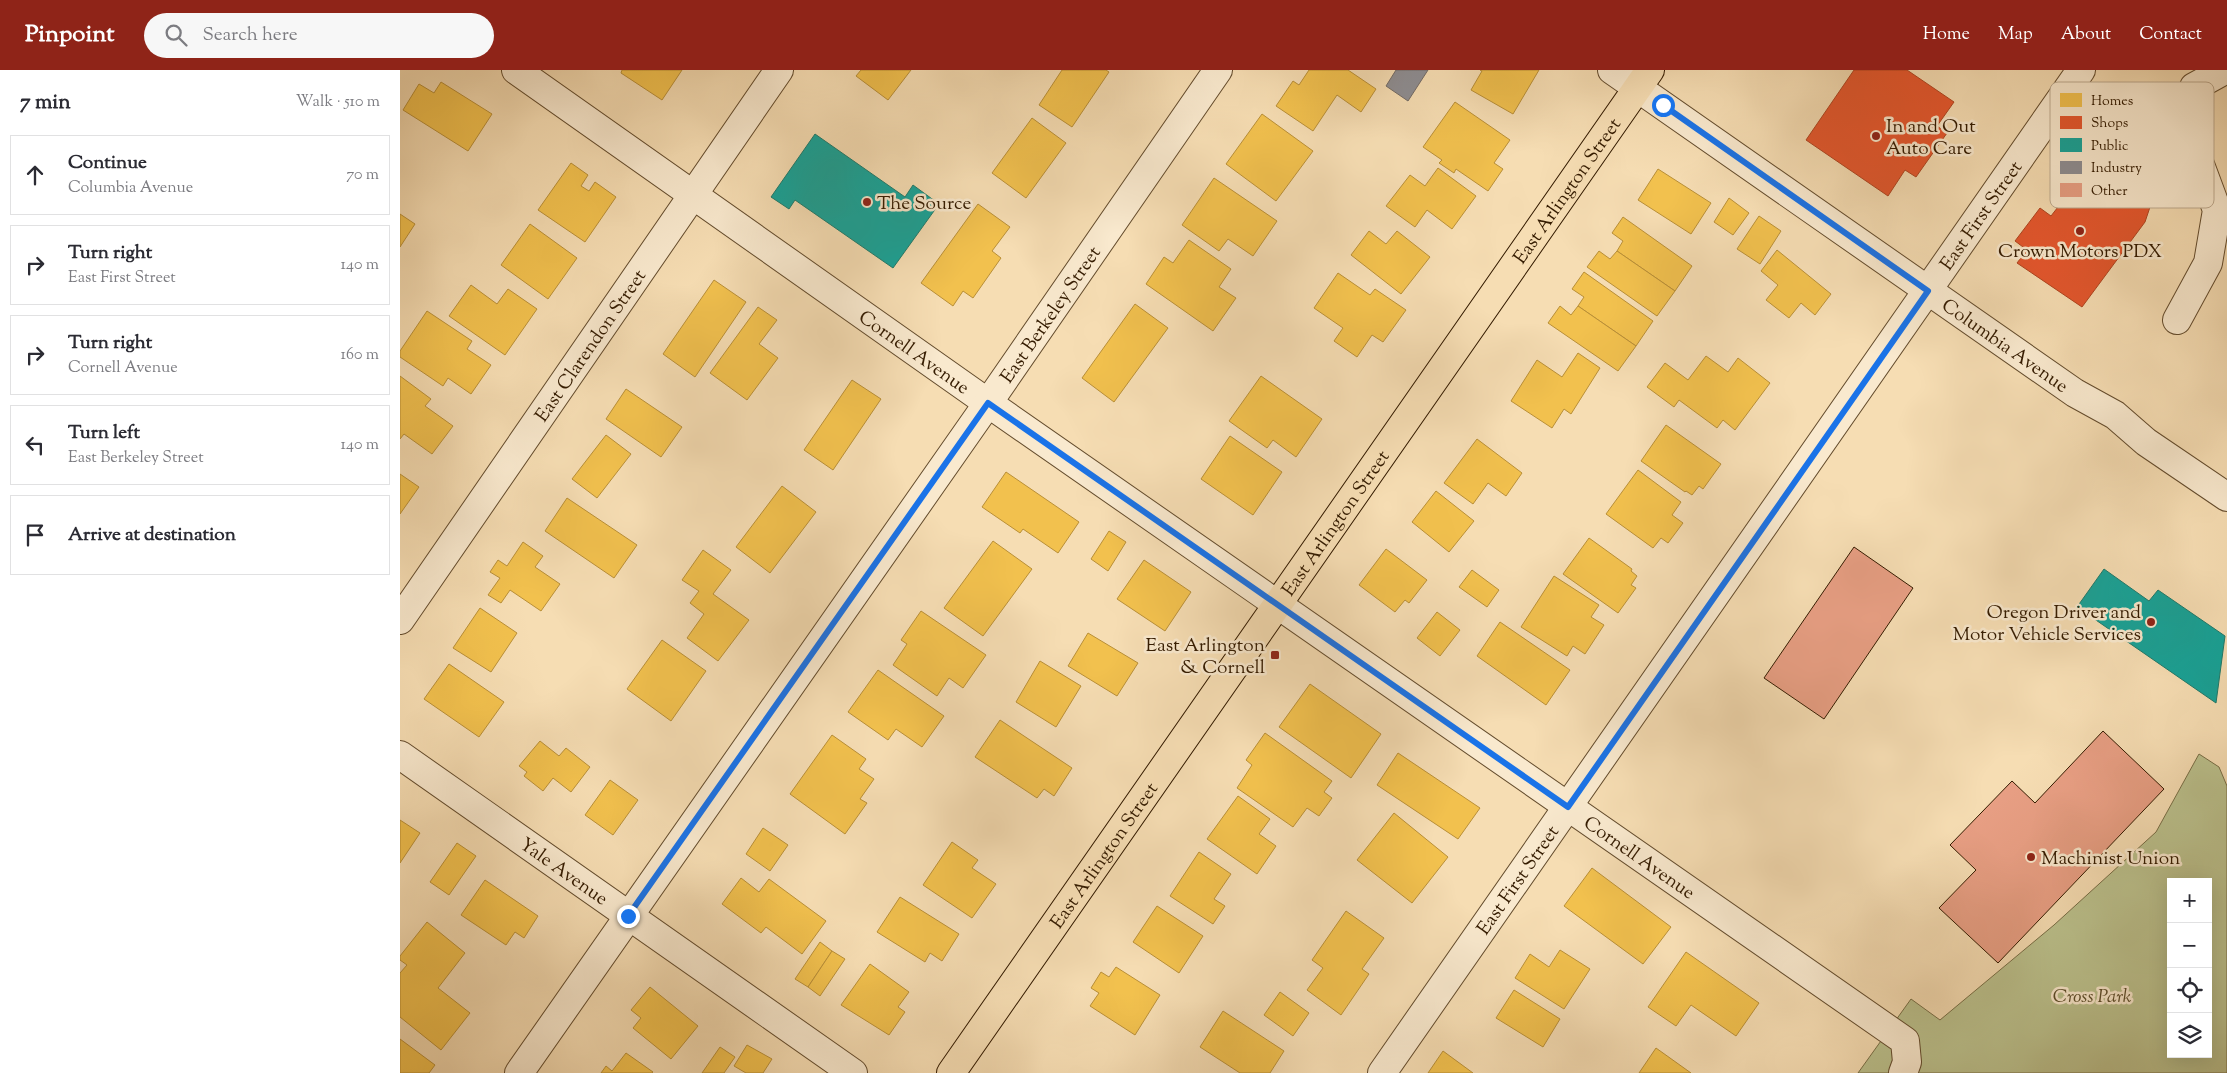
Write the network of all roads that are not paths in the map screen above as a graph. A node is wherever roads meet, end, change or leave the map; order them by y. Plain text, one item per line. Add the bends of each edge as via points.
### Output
1 (516, 70) edge
2 (779, 70) edge
3 (1218, 70) edge
4 (1612, 70) edge
5 (2081, 70) edge
6 (2225, 70) edge
7 (1644, 79) edge
8 (2073, 82) edge
9 (2203, 82) edge
10 (2050, 115) edge
11 (692, 195) junction
12 (2214, 202) edge
13 (1928, 291) junction
14 (2177, 320) dead end
15 (988, 403) junction
16 (2227, 497) edge
17 (1277, 605) junction
18 (400, 620) edge
19 (400, 755) edge
20 (1568, 807) junction
21 (628, 916) junction
22 (519, 1073) edge
23 (853, 1073) edge
24 (951, 1073) edge
25 (1382, 1073) edge
26 (1903, 1073) edge

1 - 11 street, Cornell Avenue
2 - 11 street, East Clarendon Street
3 - 15 street, East Berkeley Street
4 - 7 street, Columbia Avenue
5 - 8 street, East First Street
6 - 9 street
7 - 13 street, Columbia Avenue
7 - 17 main road, East Arlington Street
10 - 13 street, East First Street
11 - 15 street, Cornell Avenue
11 - 18 street, East Clarendon Street
12 - 14 street via 2217,210 2208,263
13 - 16 street, Columbia Avenue via 2075,393 2115,415 2146,442
13 - 20 street, East First Street
15 - 17 street, Cornell Avenue
15 - 21 street, East Berkeley Street
17 - 20 street, Cornell Avenue
17 - 24 main road, East Arlington Street
19 - 21 street, Yale Avenue
20 - 25 street, East First Street
20 - 26 street, Cornell Avenue via 1905,1041 1907,1062
21 - 22 street, East Berkeley Street
21 - 23 street, Yale Avenue

